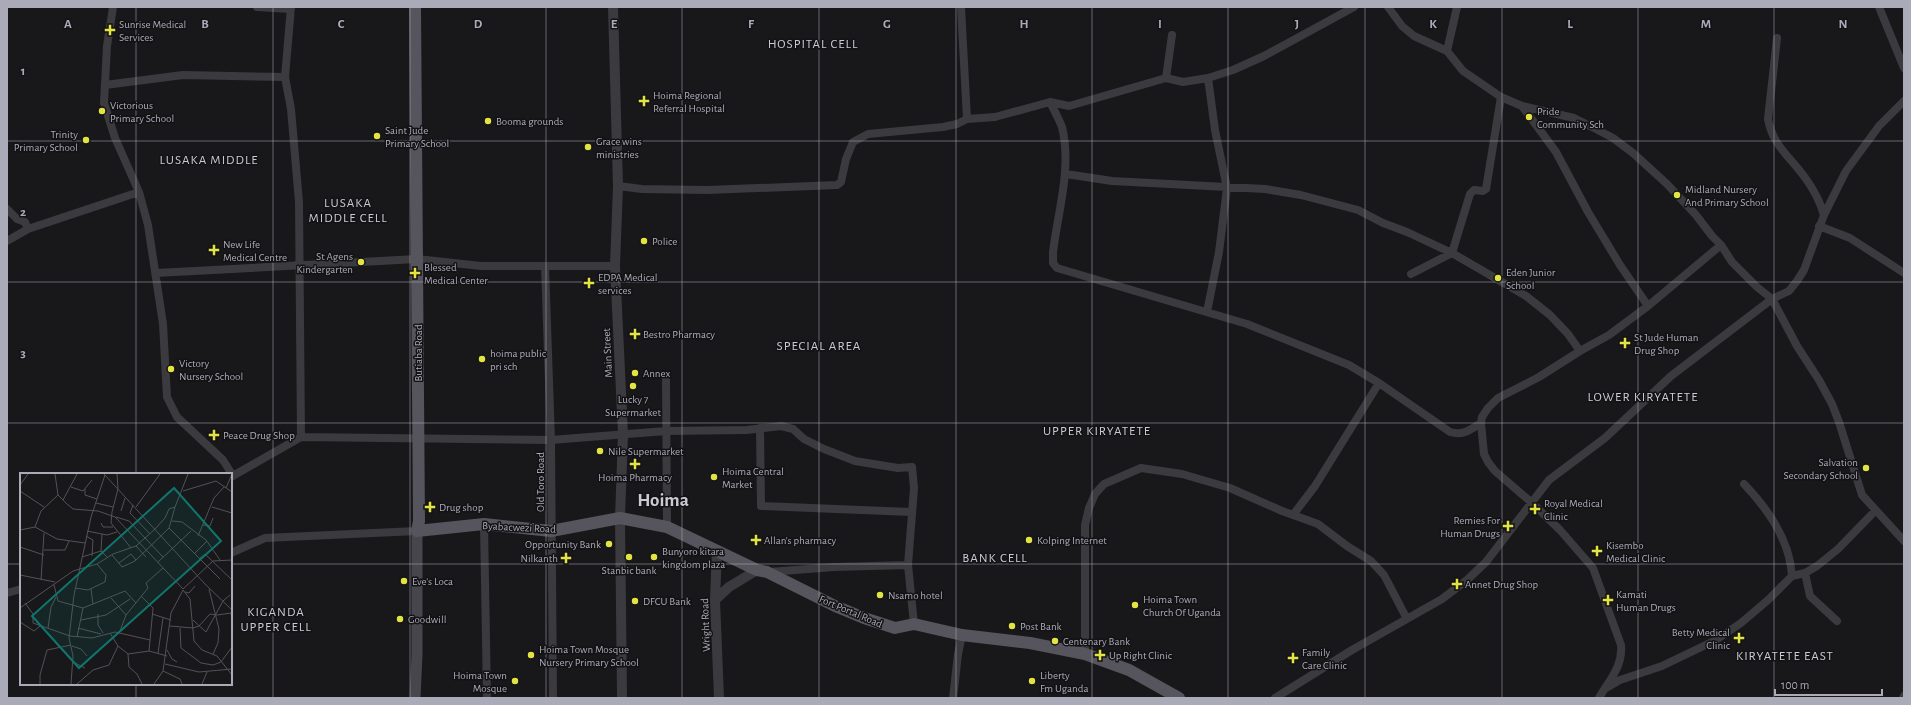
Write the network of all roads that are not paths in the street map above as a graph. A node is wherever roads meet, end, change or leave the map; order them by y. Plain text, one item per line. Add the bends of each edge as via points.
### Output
1 (113, 7) edge
2 (257, 7) edge
3 (415, 7) edge
4 (614, 7) edge
5 (961, 7) edge
6 (1354, 7) edge
7 (1388, 7) edge
8 (1457, 7) edge
9 (1879, 7) edge
10 (291, 8) edge
11 (1172, 35) dead end
12 (1777, 38) dead end
13 (1447, 51) junction
14 (1904, 68) edge
15 (285, 77) junction
16 (1166, 78) junction
17 (1208, 78) junction
18 (105, 85) junction
19 (1501, 97) junction
20 (1904, 101) edge
21 (1050, 102) junction
22 (1522, 106) junction
23 (968, 119) junction
24 (1066, 174) junction
25 (618, 186) junction
26 (1227, 188) junction
27 (139, 192) junction
28 (7, 209) edge
29 (1824, 215) junction
30 (1819, 226) junction
31 (28, 229) junction
32 (7, 241) edge
33 (1721, 245) junction
34 (1452, 253) junction
35 (416, 259) junction
36 (299, 265) junction
37 (545, 266) junction
38 (615, 266) junction
39 (156, 273) junction
40 (1904, 273) edge
41 (1411, 274) dead end
42 (1772, 299) junction
43 (1648, 306) junction
44 (1207, 312) junction
45 (1580, 351) junction
46 (666, 379) dead end
47 (1380, 383) junction
48 (1481, 424) junction
49 (760, 428) junction
50 (666, 431) junction
51 (622, 434) junction
52 (301, 437) junction
53 (417, 439) junction
54 (551, 440) junction
55 (230, 473) edge
56 (232, 476) edge
57 (1744, 484) dead end
58 (1531, 502) junction
59 (1876, 510) junction
60 (911, 512) junction
61 (1293, 515) junction
62 (620, 518) junction
63 (484, 524) junction
64 (667, 527) junction
65 (417, 531) junction
66 (552, 531) junction
67 (1904, 541) edge
68 (717, 550) junction
69 (232, 553) edge
70 (908, 565) junction
71 (762, 571) junction
72 (1805, 573) junction
73 (1792, 576) junction
74 (20, 589) edge
75 (7, 593) edge
76 (715, 600) junction
77 (1406, 619) junction
78 (1837, 621) dead end
79 (914, 624) junction
80 (962, 635) junction
81 (1085, 654) junction
82 (1603, 690) junction
83 (415, 698) edge
84 (487, 698) edge
85 (553, 698) edge
86 (622, 698) edge
87 (719, 698) edge
88 (953, 698) edge
89 (1179, 698) edge
90 (1275, 698) edge
91 (1599, 698) edge

1 - 18 street
2 - 10 street
3 - 35 main road, Butiaba Road
4 - 25 street, Main Street
5 - 23 street
6 - 17 street via 1264,56
7 - 13 street via 1402,26 1414,36
8 - 13 street
9 - 14 street
10 - 15 street
11 - 16 street
12 - 29 street via 1768,119 1770,129 1784,154 1806,178 1820,202
13 - 19 street via 1463,71
15 - 18 street via 183,75
15 - 36 street via 291,109 299,202
16 - 17 street via 1183,82
16 - 21 street via 1069,106
17 - 26 street
18 - 27 street via 104,103 109,122
19 - 22 street
19 - 34 street via 1486,189 1472,192
20 - 29 street via 1862,148 1846,171
21 - 23 street via 994,117
21 - 24 street via 1062,126
22 - 33 street via 1574,118 1613,138 1667,184
22 - 43 street via 1556,152 1588,212
23 - 25 street via 943,127 868,134 853,142 841,182 837,186 707,190
24 - 26 street via 1112,181
24 - 44 street via 1053,252 1052,263 1056,268
25 - 38 street, Main Street
26 - 34 street via 1265,189 1358,210
26 - 44 street via 1219,252
27 - 31 street
27 - 39 street via 148,225
28 - 31 street via 24,222
29 - 30 street
30 - 40 street via 1850,238
30 - 42 street via 1804,270 1797,281 1790,291
31 - 32 street
33 - 42 street via 1732,262
33 - 43 street
34 - 41 street
34 - 45 street via 1526,296 1550,315
35 - 36 street
35 - 37 street via 481,266
35 - 53 main road, Butiaba Road
36 - 39 street
36 - 52 street
37 - 38 street
37 - 54 street, Old Toro Road
38 - 51 street, Main Street
39 - 55 street via 163,324 167,397 177,417 222,460
42 - 58 street via 1671,376 1605,438 1549,480
42 - 59 street via 1832,404 1862,495
43 - 45 street via 1609,335
44 - 47 street via 1247,324 1349,365
45 - 48 street via 1539,377 1498,398 1482,417
46 - 50 street
47 - 48 street via 1450,432 1465,433
47 - 61 street via 1327,469
48 - 58 street via 1484,454 1488,462
49 - 50 street
49 - 60 street via 781,426 793,429 804,439 855,461 898,468 912,467 914,488
49 - 60 street via 761,506
50 - 51 street
50 - 64 street
51 - 54 street
51 - 62 street, Main Street
52 - 53 street
52 - 56 street
53 - 54 street
53 - 65 main road, Butiaba Road
54 - 66 street, Old Toro Road
57 - 73 street via 1772,518 1790,553
58 - 77 street via 1486,562 1467,580 1442,600
58 - 82 street via 1593,568 1621,645 1622,656 1619,667
59 - 67 street
59 - 72 street via 1838,548
60 - 70 street
61 - 77 street via 1318,524 1371,561 1384,575
61 - 81 street via 1230,488 1182,474 1141,468 1104,484 1095,494 1085,525
62 - 64 main road, Fort Portal Road
62 - 66 main road, Byabacwezi Road
62 - 86 street, Main Street
63 - 65 main road, Byabacwezi Road
63 - 66 main road, Byabacwezi Road
63 - 84 street
64 - 68 main road, Fort Portal Road
65 - 69 street via 265,538
65 - 83 main road, Butiaba Road
66 - 85 street, Old Toro Road
68 - 71 main road, Fort Portal Road
68 - 76 street, Wright Road
70 - 71 street
70 - 79 street
71 - 76 street via 729,587
71 - 79 main road, Fort Portal Road via 864,618 895,628
72 - 73 street
72 - 78 street via 1810,596
73 - 82 street via 1763,605 1716,640 1662,666 1620,680
74 - 75 street
76 - 87 street, Wright Road
77 - 90 street
79 - 80 main road, Fort Portal Road
80 - 81 main road, Fort Portal Road via 1030,643
80 - 88 street
81 - 89 main road, Fort Portal Road via 1129,670
82 - 91 street

